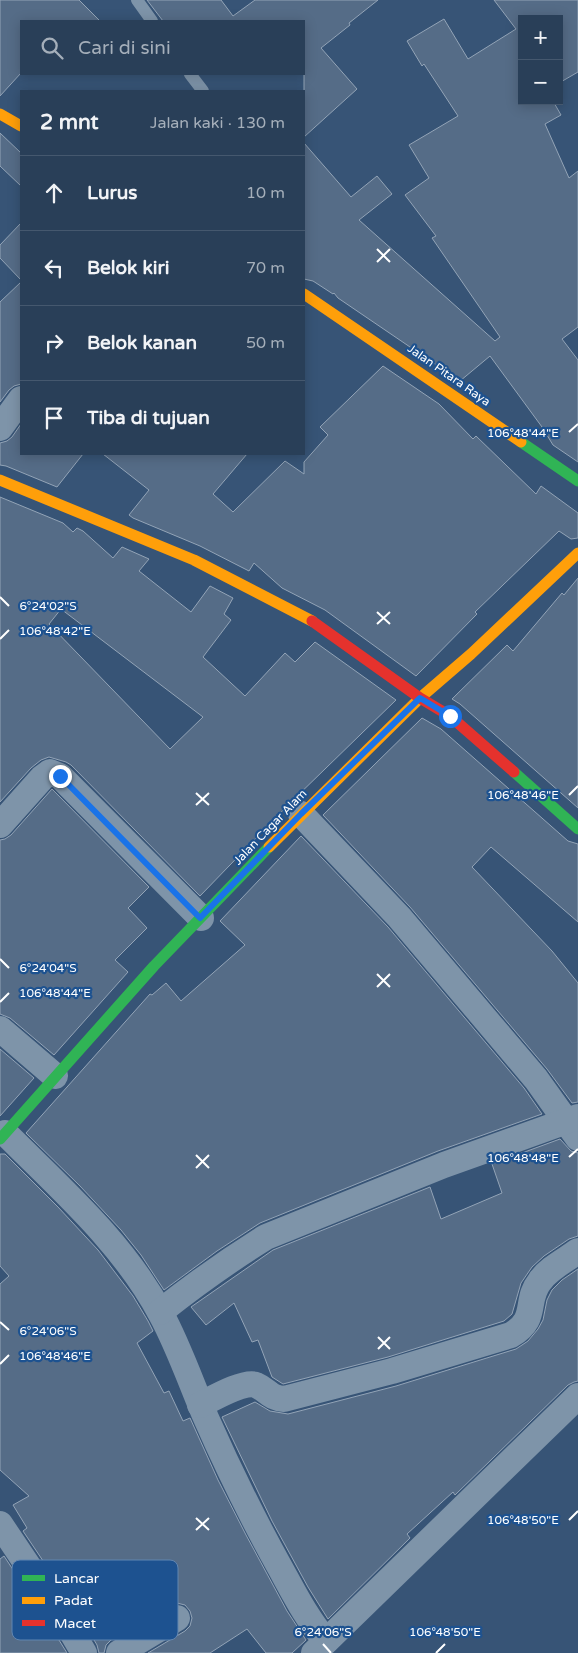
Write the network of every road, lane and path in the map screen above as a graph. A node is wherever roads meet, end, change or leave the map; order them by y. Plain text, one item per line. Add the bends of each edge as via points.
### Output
1 (137, 0) edge
2 (151, 20) edge
3 (191, 75) edge
4 (202, 90) edge
5 (0, 114) edge
6 (20, 125) edge
7 (305, 295) edge
8 (20, 400) edge
9 (0, 428) edge
10 (0, 480) edge
11 (578, 481) edge
12 (578, 553) edge
13 (420, 698) junction
14 (301, 814) junction
15 (0, 825) edge
16 (578, 829) edge
17 (200, 918) junction
18 (0, 1029) edge
19 (55, 1076) junction
20 (574, 1126) edge
21 (3, 1136) edge
22 (578, 1251) edge
23 (160, 1312) junction
24 (578, 1396) edge
25 (200, 1405) junction
26 (0, 1524) edge
27 (24, 1560) edge
28 (76, 1640) edge
29 (141, 1640) edge
30 (320, 1647) edge
31 (84, 1653) edge
32 (119, 1653) edge

1 - 2 lane
3 - 4 lane
5 - 6 street
7 - 11 street, Jalan Pitara Raya
8 - 9 street
10 - 13 street via 194,560 316,623
12 - 13 street, Jalan Cagar Alam
13 - 14 street, Jalan Cagar Alam
13 - 16 street via 450,716
14 - 17 street, Jalan Cagar Alam
14 - 20 street via 399,917
15 - 17 street via 42,778 50,772 55,773
17 - 19 street, Jalan Cagar Alam
18 - 19 street
19 - 21 street, Jalan Cagar Alam
20 - 23 street via 444,1165 266,1237 239,1253
21 - 23 street via 108,1238
22 - 25 street via 540,1281 533,1294 526,1323 511,1335 284,1399 276,1398 256,1385 246,1384
23 - 25 street
24 - 30 street
25 - 30 street
26 - 27 street
28 - 31 street
29 - 32 street

